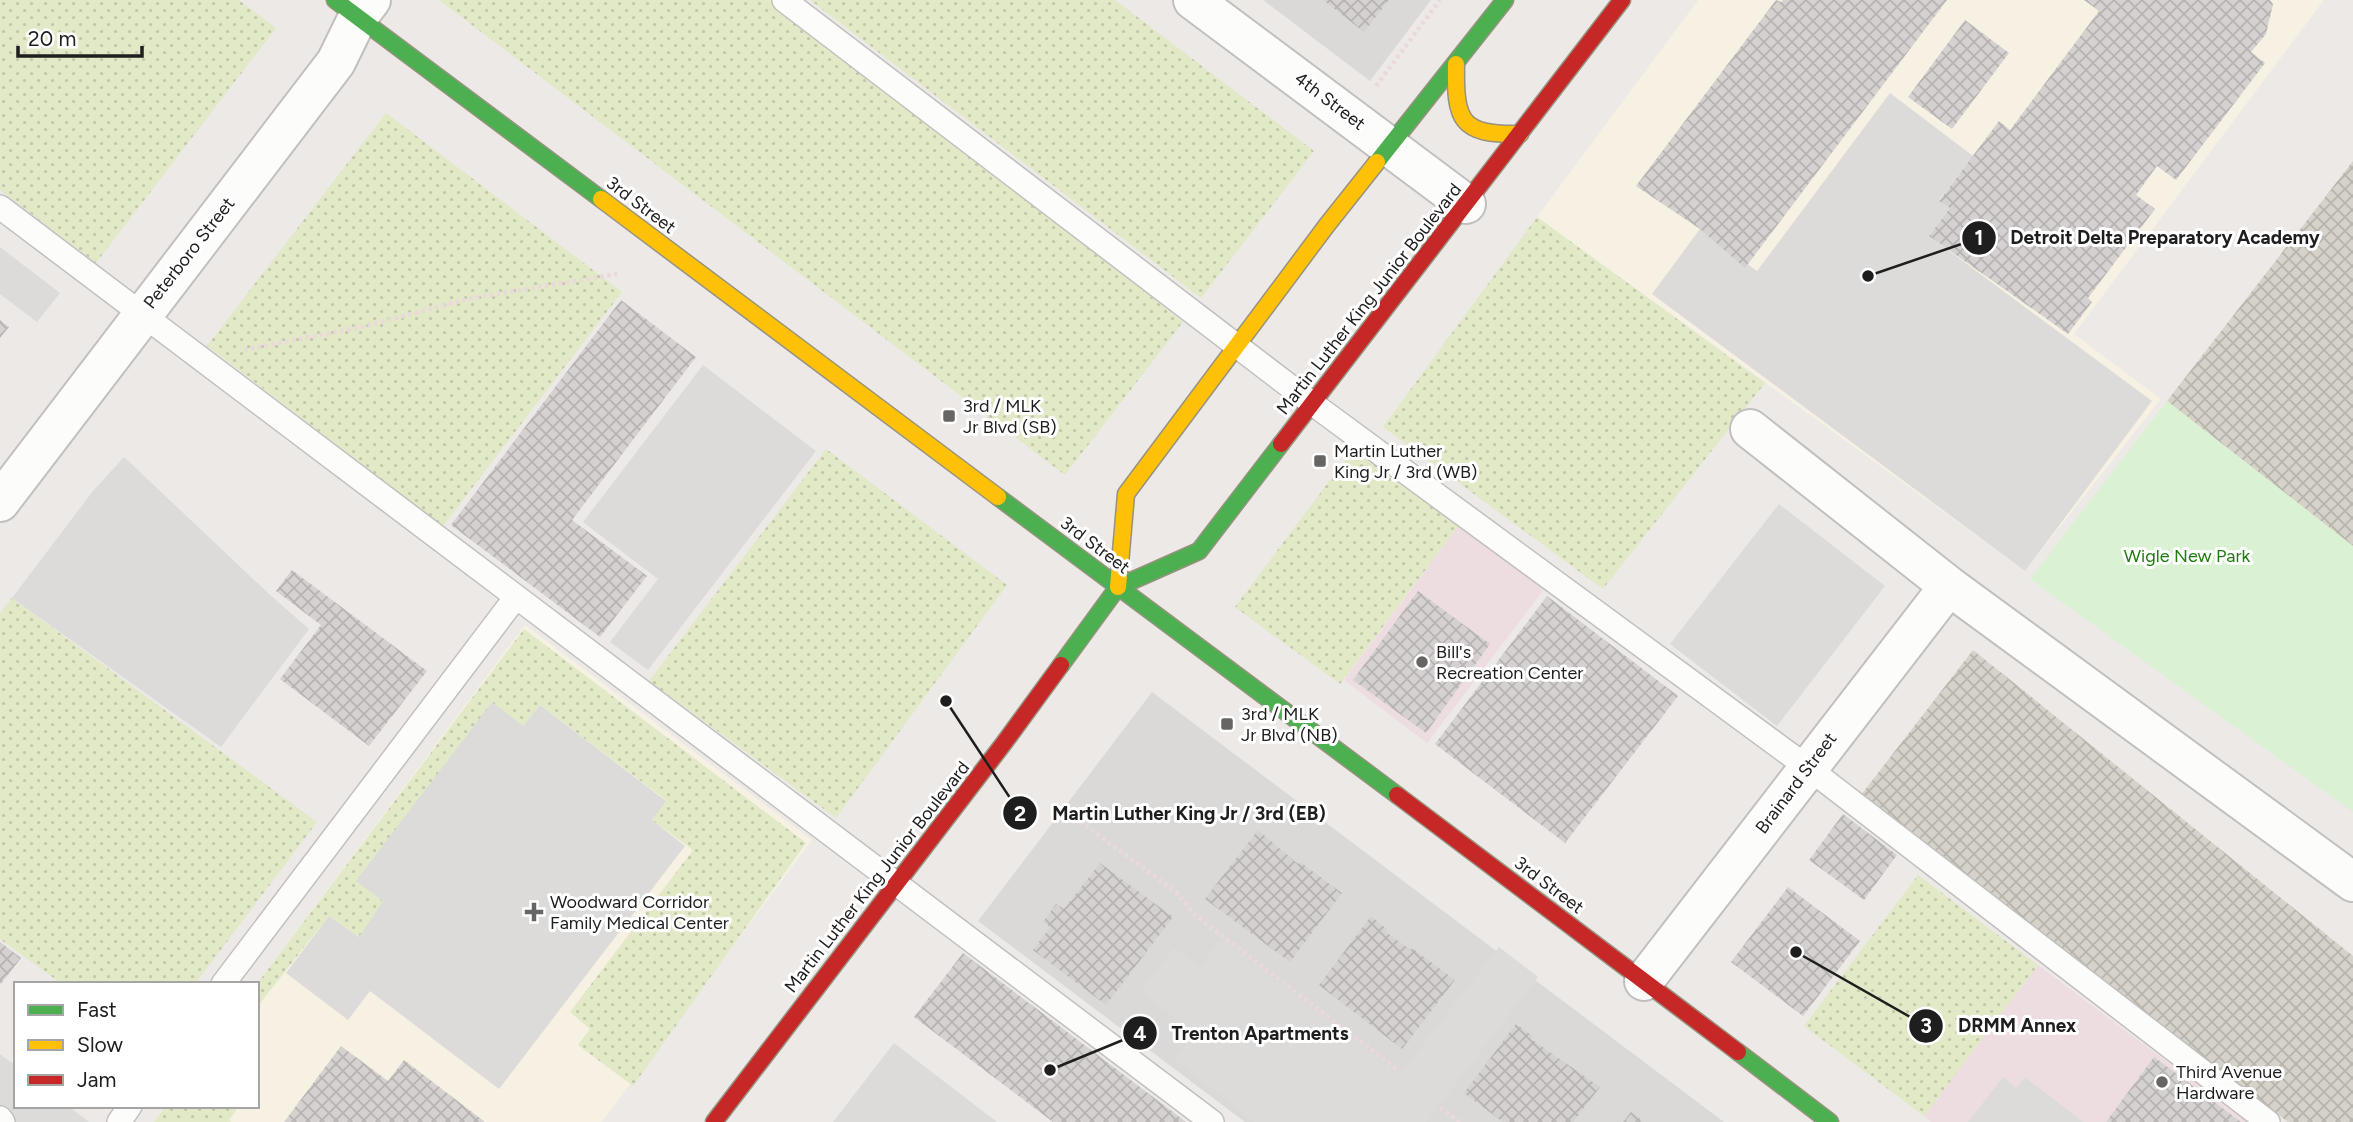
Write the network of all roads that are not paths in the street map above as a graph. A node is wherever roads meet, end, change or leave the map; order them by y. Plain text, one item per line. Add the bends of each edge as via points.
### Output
1 (784, 0) edge
2 (1193, 0) edge
3 (1504, 0) edge
4 (1622, 0) edge
5 (355, 6) edge
6 (1456, 64) junction
7 (1520, 134) junction
8 (1390, 145) junction
9 (1466, 204) junction
10 (0, 207) edge
11 (141, 315) junction
12 (1236, 344) junction
13 (1313, 404) junction
14 (1750, 429) dead end
15 (0, 502) edge
16 (1949, 586) junction
17 (1118, 587) junction
18 (516, 597) junction
19 (1807, 766) junction
20 (2353, 882) edge
21 (895, 884) junction
22 (1644, 981) junction
23 (225, 982) edge
24 (714, 1122) edge
25 (1212, 1122) edge
26 (1830, 1122) edge
27 (2268, 1122) edge

1 - 12 lane
2 - 8 street, 4th Street
3 - 6 main road
4 - 7 main road, Martin Luther King Junior Boulevard
5 - 11 street, Peterboro Street via 336,62
5 - 17 main road, 3rd Street
6 - 7 main road via 1460,117 1469,128 1493,136
6 - 8 main road
7 - 9 main road, Martin Luther King Junior Boulevard
8 - 9 street, 4th Street
8 - 12 main road
9 - 13 main road, Martin Luther King Junior Boulevard
10 - 11 lane
11 - 15 street, Peterboro Street
11 - 18 lane
12 - 13 lane
12 - 17 main road via 1126,494
13 - 17 main road, Martin Luther King Junior Boulevard via 1199,551
13 - 19 lane
14 - 16 street
16 - 19 street, Brainard Street
16 - 20 street
17 - 21 main road, Martin Luther King Junior Boulevard
17 - 22 main road, 3rd Street
18 - 21 lane
18 - 23 lane
19 - 22 street, Brainard Street
19 - 27 lane
21 - 24 main road, Martin Luther King Junior Boulevard
21 - 25 lane
22 - 26 main road, 3rd Street

